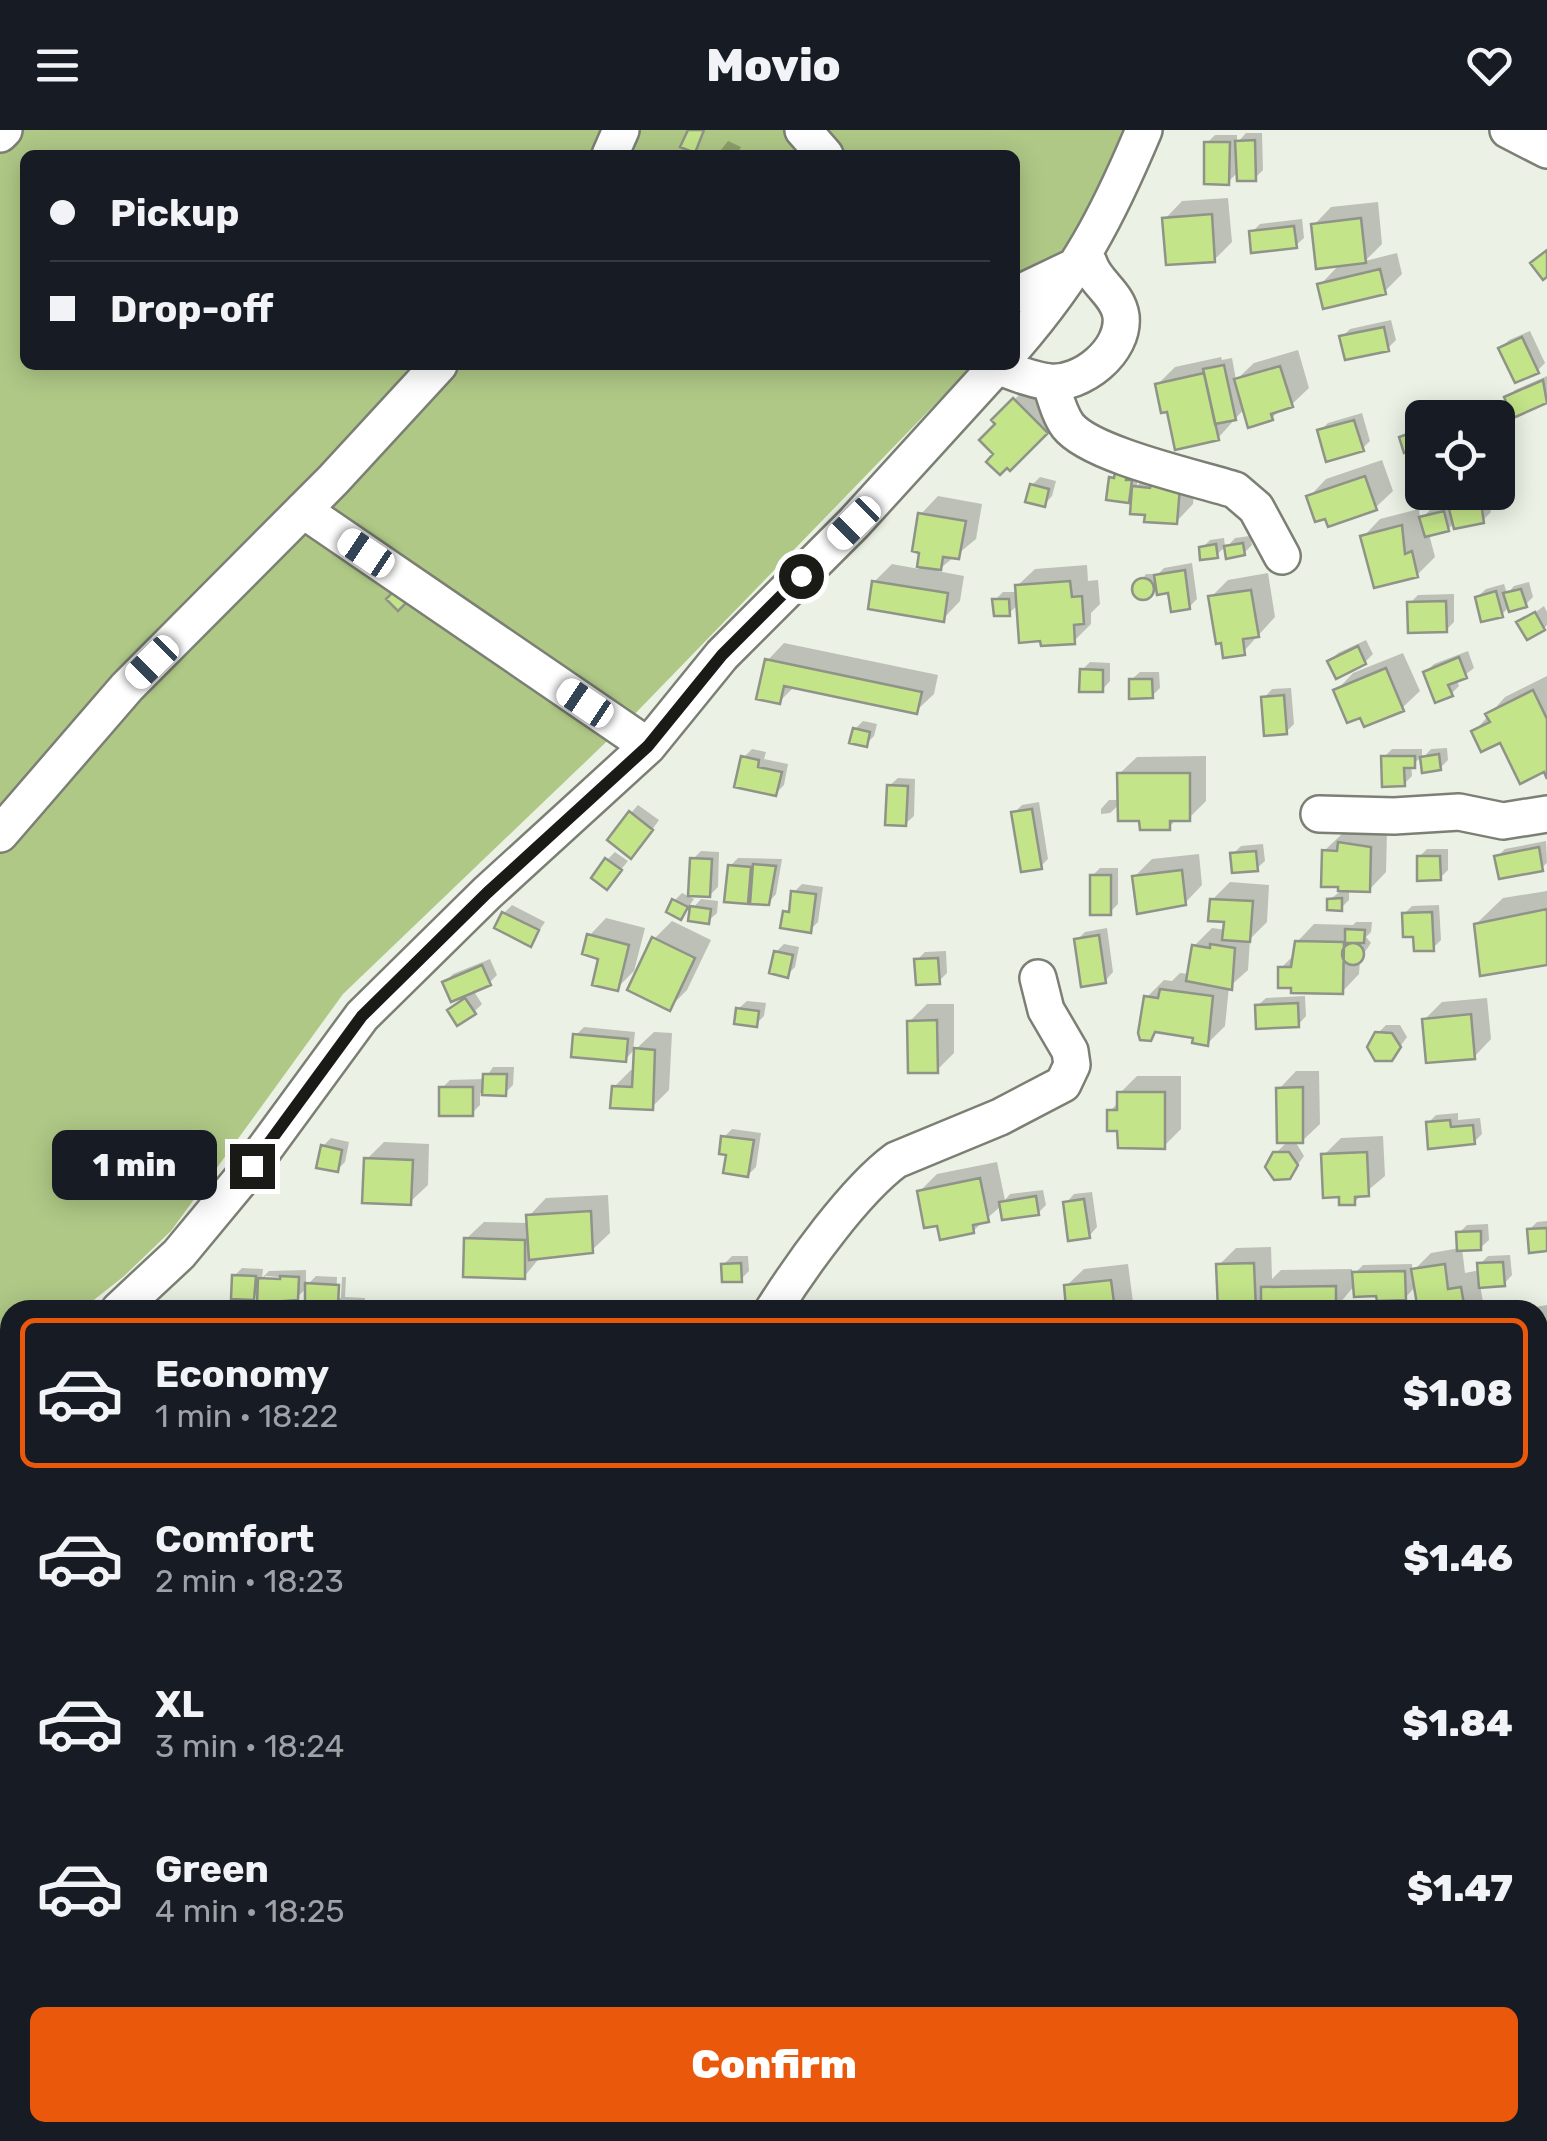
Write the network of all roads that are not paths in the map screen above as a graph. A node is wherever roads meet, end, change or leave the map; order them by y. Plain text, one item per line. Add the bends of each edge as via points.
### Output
1 (803, 130) edge
2 (1144, 130) edge
3 (1508, 130) edge
4 (821, 150) edge
5 (1547, 150) edge
6 (1080, 264) junction
7 (1020, 294) edge
8 (1020, 340) edge
9 (434, 370) edge
10 (992, 370) edge
11 (1013, 370) edge
12 (1050, 382) junction
13 (303, 510) junction
14 (1282, 556) dead end
15 (648, 746) junction
16 (1319, 814) dead end
17 (1547, 814) edge
18 (0, 834) edge
19 (1038, 978) dead end
20 (130, 1300) edge
21 (779, 1300) edge

1 - 4 street
2 - 6 street
3 - 5 street
6 - 7 street
6 - 8 street
6 - 12 street via 1089,263 1116,301 1116,344 1078,379
9 - 13 street
10 - 15 street via 722,655
11 - 12 street
12 - 14 street via 1065,423 1081,437 1248,498
13 - 15 street
13 - 18 street via 127,687
15 - 20 street via 362,1016 252,1166 180,1254
16 - 17 street via 1459,812 1503,821
19 - 21 street via 1046,1010 1070,1050 1072,1065 1062,1084 882,1170

